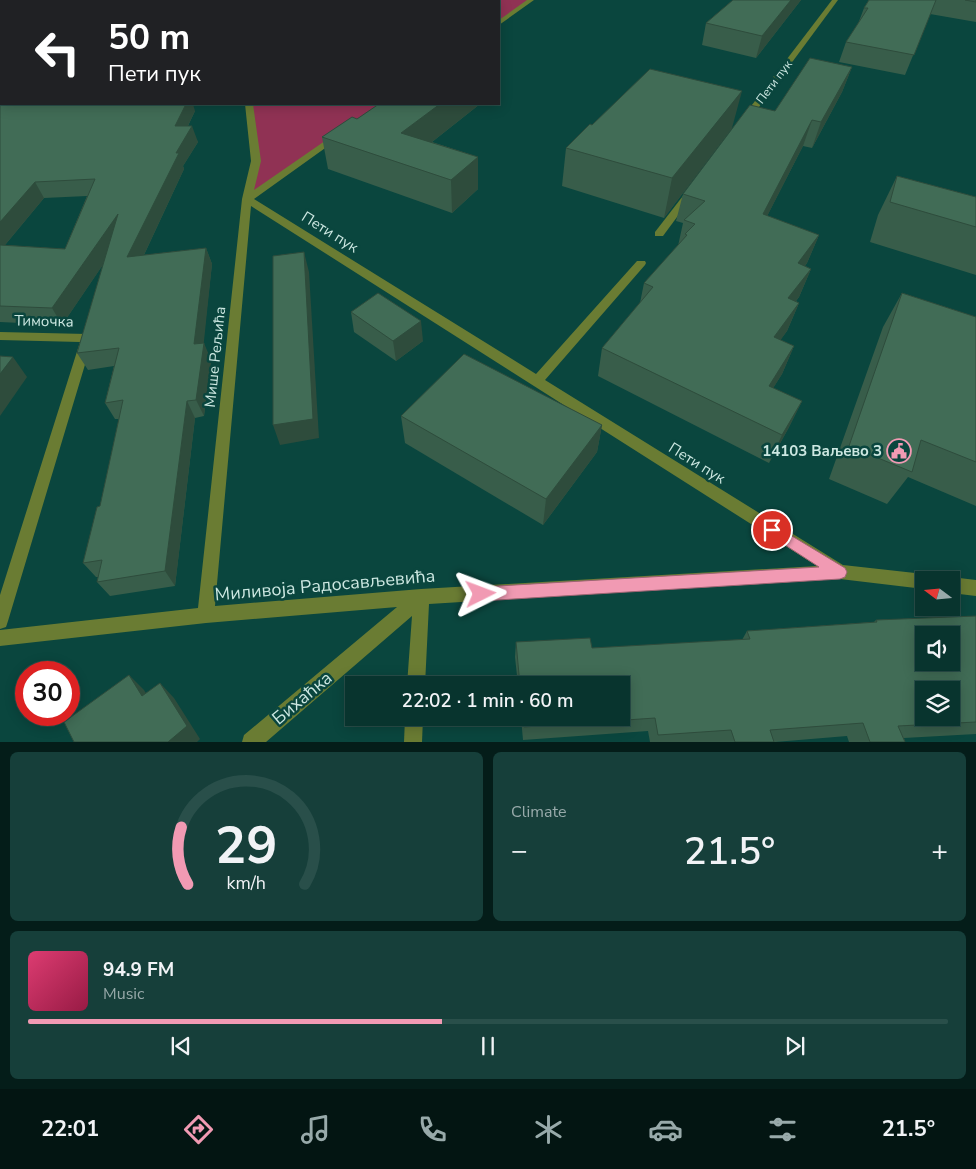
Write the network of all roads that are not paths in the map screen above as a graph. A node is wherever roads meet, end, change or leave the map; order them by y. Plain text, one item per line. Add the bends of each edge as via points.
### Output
1 (531, 0) edge
2 (835, 0) edge
3 (500, 22) edge
4 (249, 105) edge
5 (741, 126) edge
6 (346, 131) edge
7 (694, 188) edge
8 (247, 199) junction
9 (658, 234) dead end
10 (641, 263) dead end
11 (0, 336) edge
12 (537, 381) junction
13 (840, 572) junction
14 (915, 581) edge
15 (960, 586) edge
16 (976, 588) edge
17 (421, 597) junction
18 (206, 615) junction
19 (0, 621) edge
20 (0, 638) edge
21 (417, 676) edge
22 (414, 726) edge
23 (251, 742) edge
24 (413, 742) edge

1 - 3 street
2 - 5 street, Пети пук
4 - 8 street, Мише Рељића via 256,161
6 - 8 street
7 - 9 street
8 - 12 street, Пети пук
8 - 18 street, Мише Рељића
10 - 12 street
11 - 19 street, Тимочка via 87,338
12 - 13 street, Пети пук
13 - 14 street, Миливоја Радосављевића
13 - 17 street, Миливоја Радосављевића
15 - 16 street
17 - 18 street, Миливоја Радосављевића
17 - 21 street
17 - 23 street, Бихаћка
18 - 20 street, Миливоја Радосављевића
22 - 24 street

